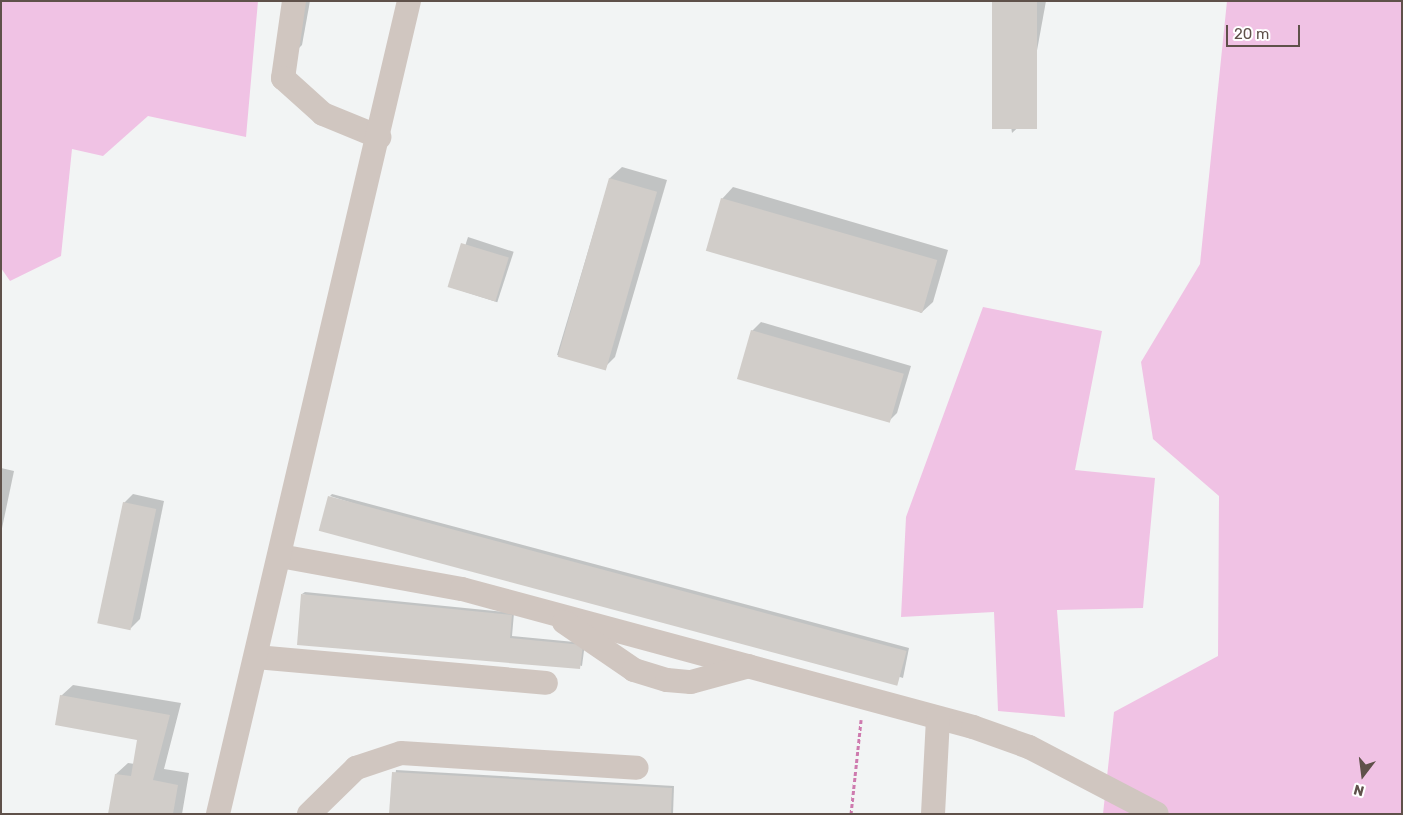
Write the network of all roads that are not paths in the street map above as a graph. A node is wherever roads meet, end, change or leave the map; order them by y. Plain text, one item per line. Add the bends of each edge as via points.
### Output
1 (294, 1) edge
2 (409, 1) edge
3 (379, 137) junction
4 (280, 556) junction
5 (528, 607) junction
6 (256, 657) junction
7 (749, 666) junction
8 (546, 682) dead end
9 (938, 718) junction
10 (637, 768) dead end
11 (218, 814) edge
12 (309, 814) edge
13 (934, 814) edge
14 (1157, 814) edge

1 - 3 street via 283,78 322,114
2 - 3 street
3 - 4 street
4 - 5 street via 462,589
4 - 6 street
5 - 7 street
5 - 7 street via 564,622 634,670 667,680 691,682
6 - 8 street
6 - 11 street
7 - 9 street
9 - 13 street
9 - 14 street via 1028,747
10 - 12 street via 401,753 356,768

